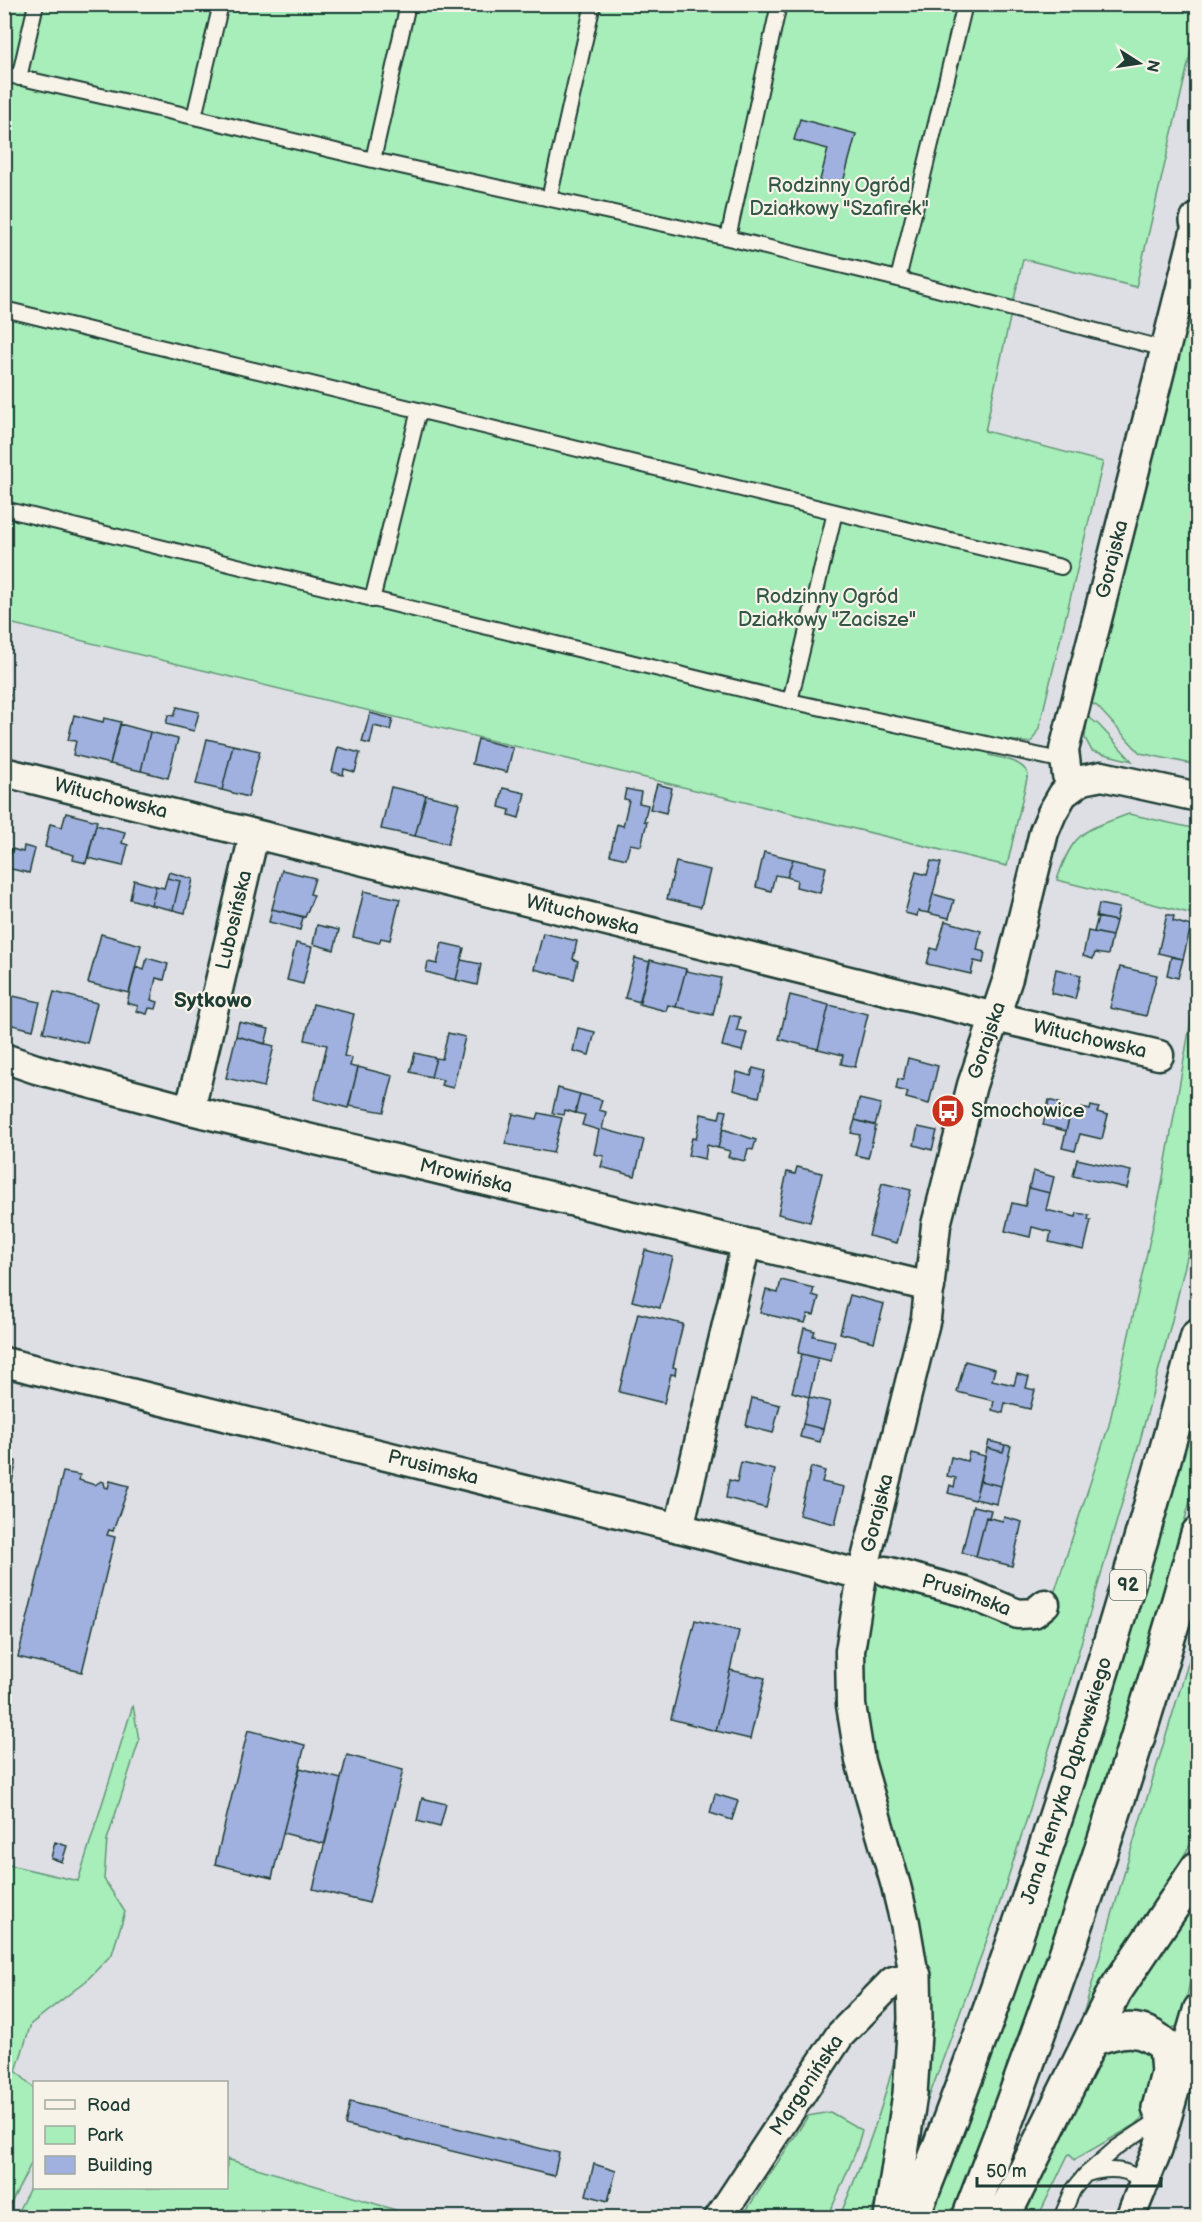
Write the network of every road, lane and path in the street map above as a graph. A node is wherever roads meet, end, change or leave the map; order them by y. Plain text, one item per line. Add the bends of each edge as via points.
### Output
1 (36, 4) edge
2 (220, 4) edge
3 (408, 4) edge
4 (593, 4) edge
5 (779, 4) edge
6 (964, 4) edge
7 (4, 74) edge
8 (19, 78) junction
9 (194, 117) junction
10 (373, 160) junction
11 (549, 199) junction
12 (1197, 220) edge
13 (728, 238) junction
14 (898, 279) junction
15 (4, 309) edge
16 (1165, 349) junction
17 (419, 410) junction
18 (4, 508) edge
19 (835, 512) junction
20 (1061, 567) dead end
21 (372, 600) junction
22 (790, 701) junction
23 (4, 772) edge
24 (1068, 774) junction
25 (1197, 797) edge
26 (254, 835) junction
27 (995, 1017) junction
28 (1159, 1055) dead end
29 (4, 1058) edge
30 (190, 1110) junction
31 (746, 1244) junction
32 (930, 1287) junction
33 (1197, 1336) edge
34 (4, 1362) edge
35 (679, 1528) junction
36 (1197, 1534) edge
37 (874, 1573) junction
38 (1045, 1604) dead end
39 (1197, 1868) edge
40 (915, 1976) junction
41 (1197, 2009) edge
42 (1092, 2039) junction
43 (1159, 2108) joint
44 (1085, 2175) junction
45 (1143, 2187) junction
46 (720, 2217) edge
47 (891, 2217) edge
48 (912, 2217) edge
49 (969, 2217) edge
50 (1000, 2217) edge
51 (1061, 2217) edge
52 (1130, 2217) edge

1 - 8 lane
2 - 9 lane
3 - 10 lane
4 - 11 lane
5 - 13 lane
6 - 14 lane
7 - 8 lane
8 - 9 lane
9 - 10 lane
10 - 11 lane
11 - 13 lane
12 - 16 street, Gorajska
13 - 14 lane
14 - 16 lane
15 - 17 lane
16 - 24 street, Gorajska via 1064,750
17 - 19 lane
17 - 21 lane
18 - 21 lane
19 - 20 lane
19 - 22 lane
21 - 22 lane
22 - 24 lane
23 - 26 street, Wituchowska
24 - 25 street via 1082,780 1102,776
24 - 27 street, Gorajska via 1063,794 1044,832
26 - 27 street, Wituchowska
26 - 30 street, Lubosińska
27 - 28 street, Wituchowska
27 - 32 street, Gorajska via 972,1085 936,1225
29 - 30 street, Mrowińska
30 - 31 street, Mrowińska
31 - 32 street, Mrowińska
31 - 35 street
32 - 37 street, Gorajska
33 - 48 main road, Jana Henryka Dąbrowskiego / 92 via 1069,1780 993,2003
34 - 35 street, Prusimska
35 - 37 street, Prusimska
36 - 49 main road via 1100,1854
37 - 38 street, Prusimska via 965,1592 1018,1614 1034,1613
37 - 40 street, Gorajska via 850,1651 851,1705 860,1761 896,1886
39 - 42 main road via 1115,1991
40 - 46 street, Margonińska via 892,1981 840,2035
40 - 47 main road via 912,2076
41 - 45 street via 1161,2139
42 - 43 main road via 1136,2030 1166,2047 1168,2073
42 - 50 main road
43 - 44 lane via 1152,2124
44 - 45 lane via 1100,2170 1120,2171 1132,2174
44 - 51 lane
45 - 52 street

